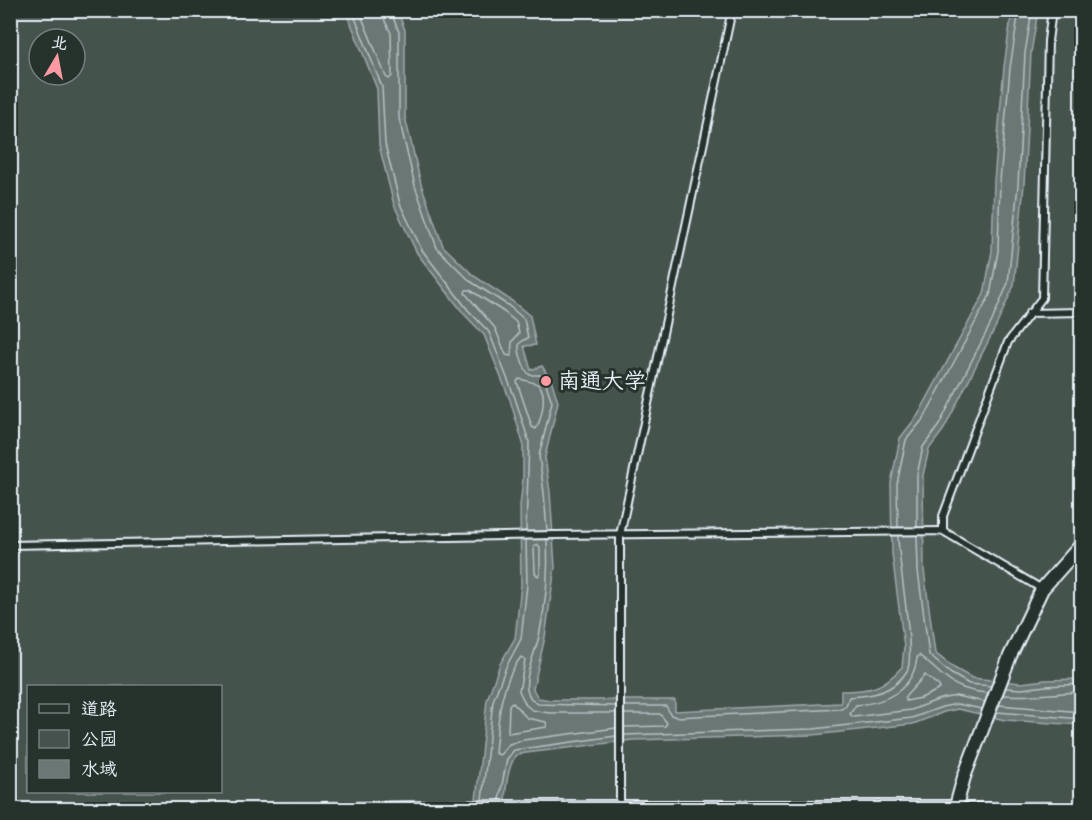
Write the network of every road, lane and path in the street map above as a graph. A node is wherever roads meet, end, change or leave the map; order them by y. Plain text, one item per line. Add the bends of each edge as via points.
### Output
1 (732, 10) edge
2 (1052, 10) edge
3 (1082, 312) edge
4 (1029, 313) junction
5 (943, 531) junction
6 (620, 535) junction
7 (1082, 544) edge
8 (10, 545) edge
9 (1042, 589) junction
10 (1082, 806) edge
11 (620, 808) edge
12 (956, 808) edge
13 (290, 810) edge

1 - 6 lane
2 - 4 lane via 1042,298
3 - 4 lane
4 - 5 lane via 1008,342 943,516
5 - 6 lane
5 - 9 lane
6 - 8 lane
6 - 11 lane
7 - 9 street
9 - 12 street via 1001,679
10 - 12 lane
11 - 12 street
11 - 13 street

